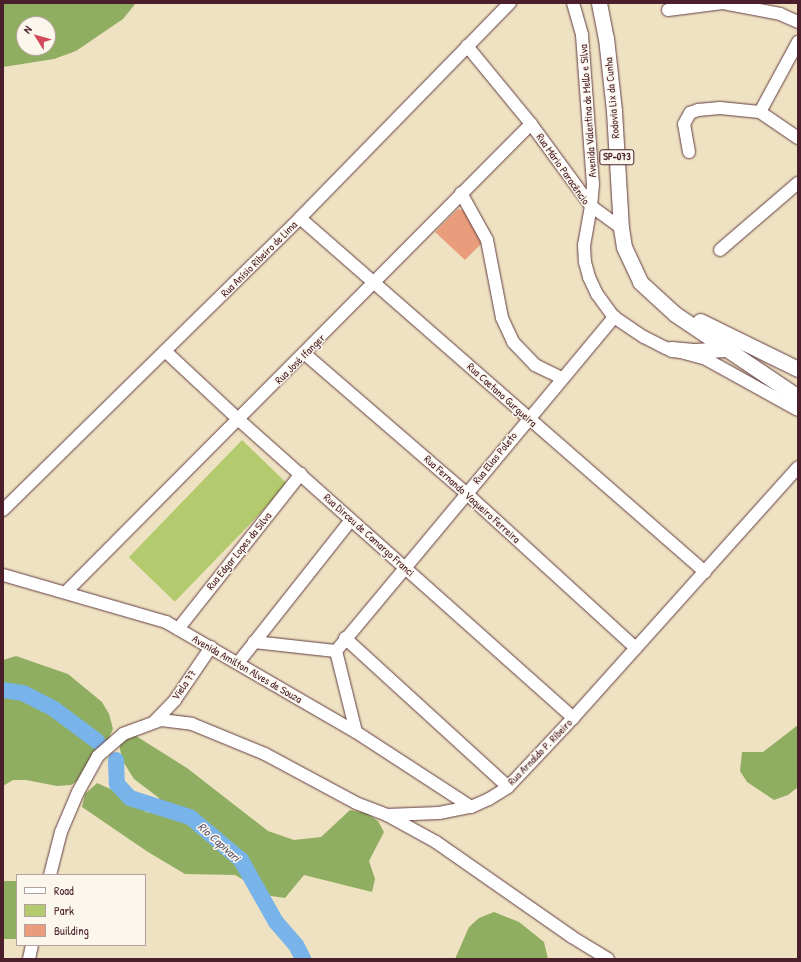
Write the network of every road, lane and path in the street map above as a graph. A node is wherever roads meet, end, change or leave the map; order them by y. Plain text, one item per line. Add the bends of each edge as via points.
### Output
1 (510, 3) edge
2 (573, 3) edge
3 (599, 3) edge
4 (723, 3) edge
5 (765, 7) edge
6 (780, 9) edge
7 (668, 10) dead end
8 (798, 22) edge
9 (798, 42) edge
10 (467, 46) junction
11 (760, 112) junction
12 (531, 124) junction
13 (798, 138) edge
14 (689, 152) dead end
15 (798, 183) edge
16 (460, 193) junction
17 (590, 206) junction
18 (300, 218) junction
19 (620, 228) junction
20 (720, 250) dead end
21 (375, 282) junction
22 (660, 301) junction
23 (614, 317) junction
24 (671, 349) junction
25 (728, 349) junction
26 (165, 351) junction
27 (305, 354) junction
28 (798, 369) edge
29 (562, 378) junction
30 (798, 397) edge
31 (798, 410) edge
32 (528, 418) junction
33 (238, 420) junction
34 (798, 467) edge
35 (301, 474) junction
36 (466, 493) junction
37 (3, 510) edge
38 (351, 520) junction
39 (405, 567) junction
40 (705, 572) junction
41 (3, 575) edge
42 (66, 592) junction
43 (178, 628) junction
44 (345, 638) junction
45 (254, 642) junction
46 (211, 647) junction
47 (636, 648) junction
48 (336, 651) junction
49 (238, 663) junction
50 (573, 718) junction
51 (155, 721) junction
52 (356, 732) junction
53 (508, 787) junction
54 (471, 807) junction
55 (387, 815) junction
56 (50, 874) edge
57 (32, 946) edge
58 (29, 959) edge
59 (608, 959) edge

1 - 10 street, Rua Anísio Ribeiro de Lima
2 - 17 street, Avenida Valentina de Mello e Silva via 582,35 593,184
3 - 19 main road, Rodovia Lix da Cunha / SP-073 via 614,104
4 - 5 street
4 - 7 street
5 - 6 street
6 - 8 street
9 - 11 street
10 - 12 street, Rua Mário Paracêncio
10 - 18 street, Rua Anísio Ribeiro de Lima
11 - 13 street
11 - 14 street via 720,108 690,113 684,124
12 - 16 street, Rua José Ifanger
12 - 17 street, Rua Mário Paracêncio
15 - 20 street
16 - 21 street, Rua José Ifanger
16 - 29 street via 487,240 502,318 513,342 535,365
17 - 19 street
17 - 23 street, Rua Mário Paracêncio via 584,245 585,262 589,277
18 - 21 street, Rua Caetano Gurgueira
18 - 26 street, Rua Anísio Ribeiro de Lima
19 - 22 main road, Rodovia Lix da Cunha / SP-073 via 624,247 640,282
21 - 27 street, Rua José Ifanger
21 - 32 street, Rua Caetano Gurgueira
22 - 25 main road, Rodovia Lix da Cunha / SP-073
22 - 28 main road, Rodovia Lix da Cunha / SP-073
23 - 24 street, Rua Mário Paracêncio via 644,337
23 - 29 street, Rua Elias Poleto
24 - 25 main road via 696,352
24 - 31 street, Rua Mário Paracêncio via 704,358
25 - 30 main road, Rodovia Lix da Cunha / SP-073
26 - 33 street, Rua Dirceu de Camargo Franci
26 - 37 street, Rua Anísio Ribeiro de Lima
27 - 33 street, Rua José Ifanger
27 - 36 street, Rua Fernando Vaqueiro Ferreira
29 - 32 street, Rua Elias Poleto
32 - 36 street, Rua Elias Poleto
32 - 40 street, Rua Caetano Gurgueira
33 - 35 street, Rua Dirceu de Camargo Franci
33 - 42 street, Rua José Ifanger
34 - 40 street, Rua Arnaldo P. Ribeiro
35 - 38 street, Rua Dirceu de Camargo Franci
35 - 43 street, Rua Edgar Lopes da Silva
36 - 39 street, Rua Elias Poleto
36 - 47 street, Rua Fernando Vaqueiro Ferreira
38 - 39 street, Rua Dirceu de Camargo Franci
38 - 45 street
39 - 44 street, Rua Elias Poleto
39 - 50 street, Rua Dirceu de Camargo Franci
40 - 47 street, Rua Arnaldo P. Ribeiro
41 - 42 street, Avenida Amilton Alves de Souza
42 - 43 street, Avenida Amilton Alves de Souza via 166,622
43 - 46 street, Avenida Amilton Alves de Souza
44 - 48 street, Rua Elias Poleto
44 - 53 street
45 - 48 street
45 - 49 street
46 - 49 street, Avenida Amilton Alves de Souza
46 - 51 street, Viela 77 via 175,700
47 - 50 street, Rua Arnaldo P. Ribeiro
48 - 52 street
49 - 52 street, Avenida Amilton Alves de Souza
50 - 53 street, Rua Arnaldo P. Ribeiro
51 - 55 street, Rua Arnaldo P. Ribeiro via 174,720 192,724 265,754 356,803
51 - 56 street, Rua Arnaldo P. Ribeiro via 123,734 98,756 78,792 61,832
52 - 54 street, Avenida Amilton Alves de Souza
53 - 54 street, Rua Arnaldo P. Ribeiro
54 - 55 street, Rua Arnaldo P. Ribeiro via 439,813
55 - 59 street via 436,842 572,937
57 - 58 street

